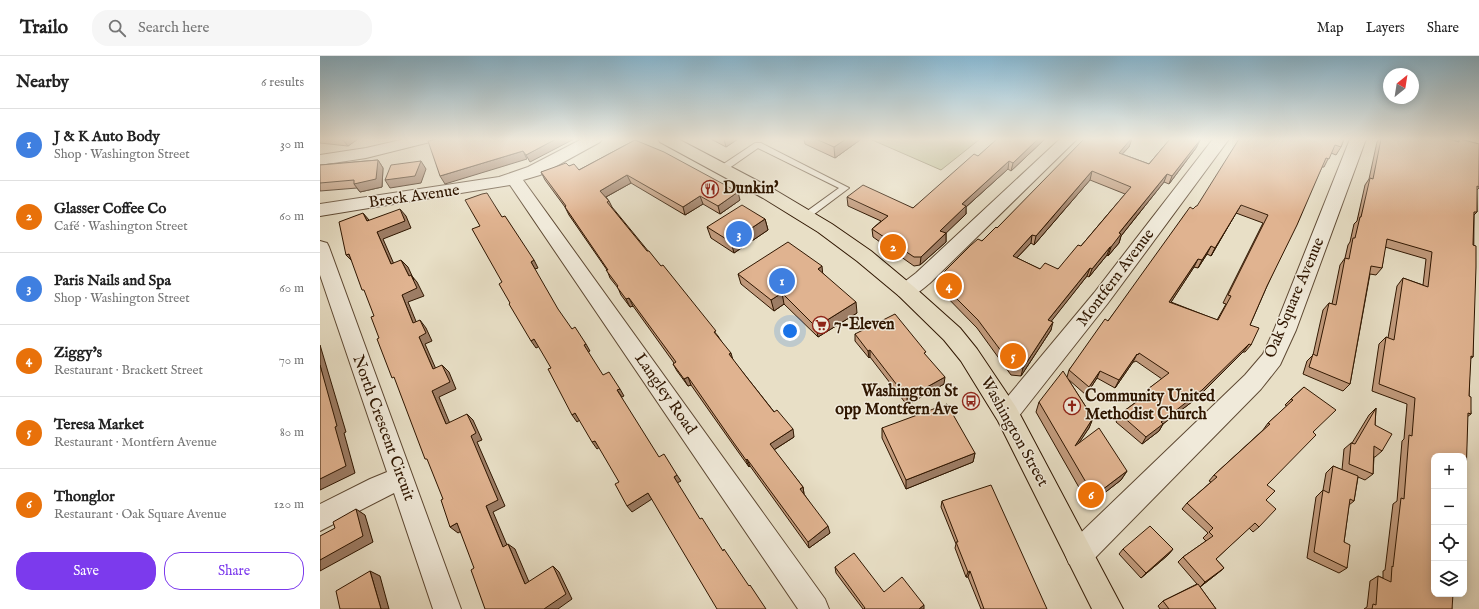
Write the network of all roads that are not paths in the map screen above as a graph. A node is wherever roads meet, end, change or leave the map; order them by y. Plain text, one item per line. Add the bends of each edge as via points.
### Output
1 (544, 165) edge
2 (714, 165) edge
3 (728, 165) edge
4 (798, 165) edge
5 (1042, 165) edge
6 (1202, 165) edge
7 (1348, 165) edge
8 (722, 169) junction
9 (514, 179) junction
10 (320, 210) edge
11 (806, 216) junction
12 (320, 247) edge
13 (906, 291) junction
14 (1007, 414) junction
15 (402, 478) junction
16 (320, 518) edge
17 (1079, 554) junction
18 (447, 609) edge
19 (815, 609) edge
20 (1108, 609) edge

1 - 9 street, Breck Avenue
2 - 8 main road, Washington Street
3 - 8 lane
4 - 11 lane via 845,188
5 - 13 street via 929,273
6 - 14 street, Montfern Avenue via 1101,298
7 - 17 street, Oak Square Avenue via 1272,359 1215,421
8 - 11 main road, Washington Street
9 - 10 street, Breck Avenue via 479,187
9 - 19 street, Langley Road
11 - 13 main road, Washington Street via 864,256
12 - 15 street, North Crescent Circuit
13 - 14 main road, Washington Street via 938,319 965,350
14 - 17 main road, Washington Street
15 - 16 street
15 - 18 street, North Crescent Circuit
17 - 20 main road, Washington Street

